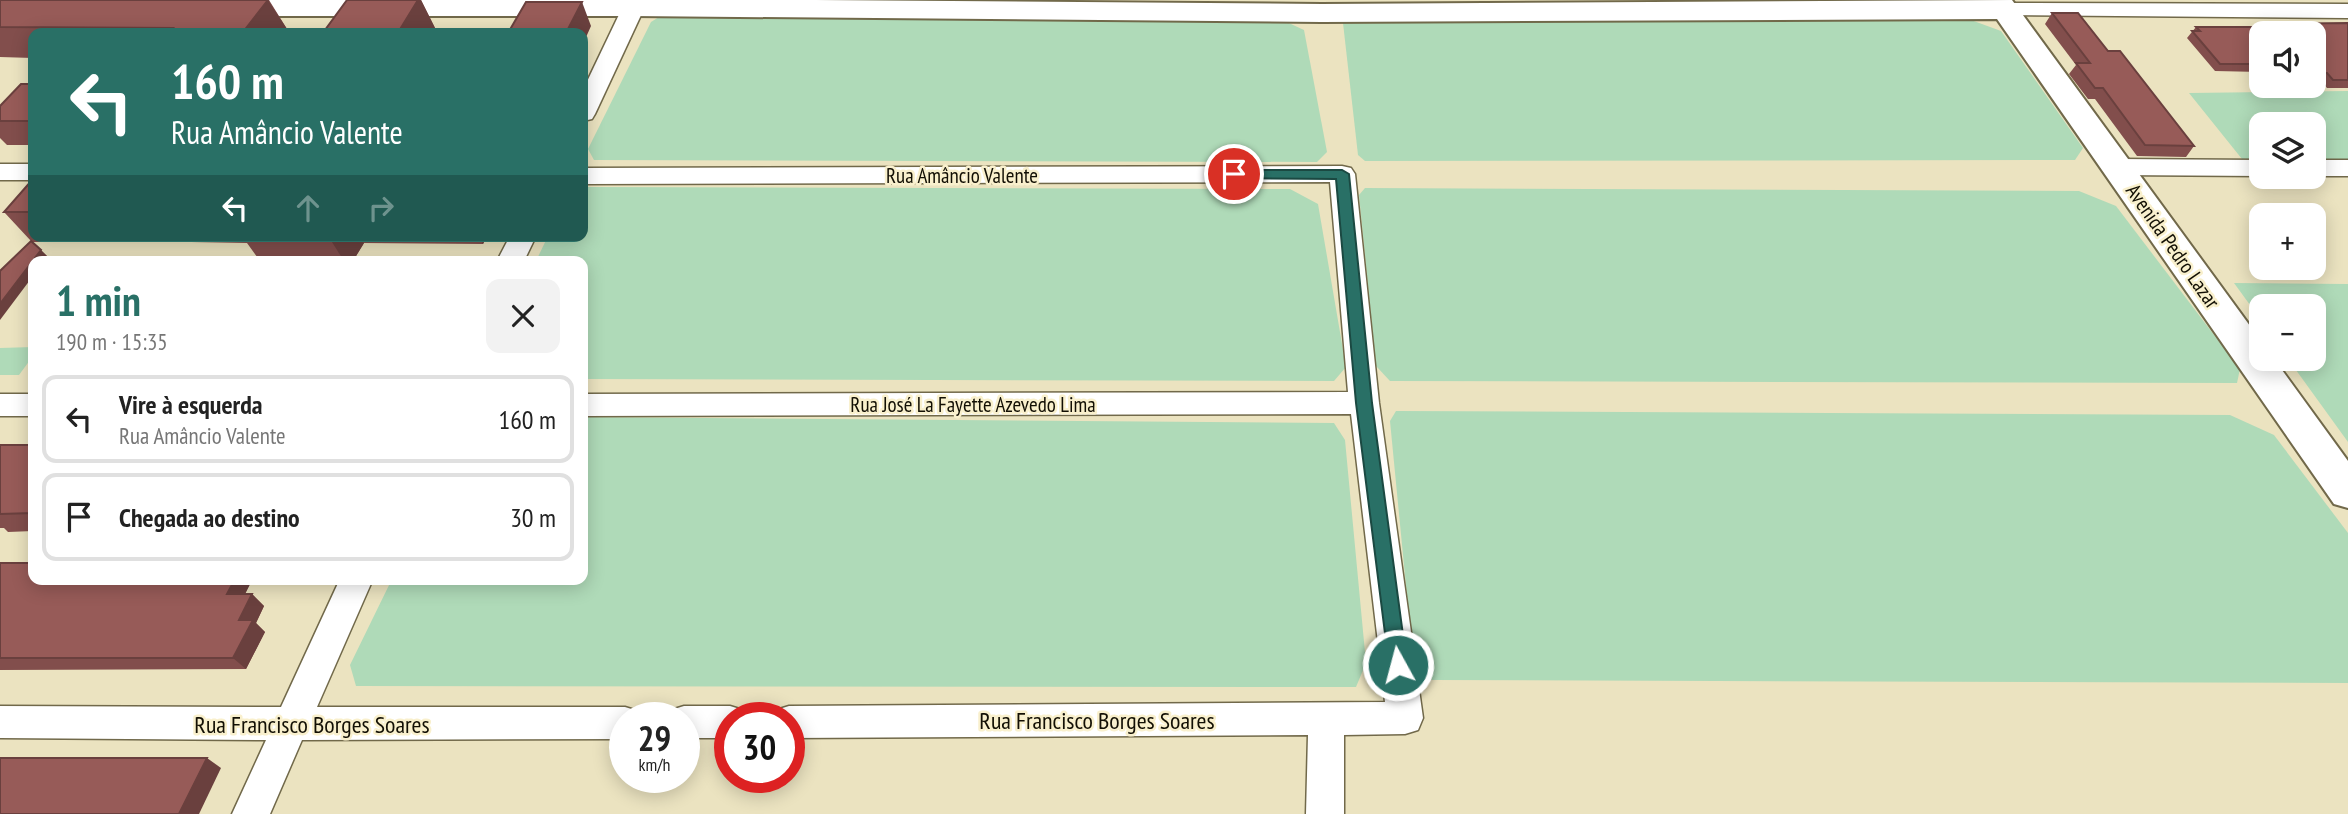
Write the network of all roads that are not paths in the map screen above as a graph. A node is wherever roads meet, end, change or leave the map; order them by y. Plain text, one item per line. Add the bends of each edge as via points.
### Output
1 (270, 4) edge
2 (635, 4) edge
3 (1779, 5) edge
4 (2002, 5) edge
5 (2259, 5) edge
6 (1504, 6) edge
7 (201, 7) edge
8 (1321, 7) edge
9 (2348, 10) edge
10 (588, 103) edge
11 (2117, 167) junction
12 (2249, 168) edge
13 (2326, 168) edge
14 (2348, 168) edge
15 (0, 172) edge
16 (28, 172) edge
17 (588, 176) edge
18 (1364, 403) junction
19 (0, 405) edge
20 (28, 405) edge
21 (588, 405) edge
22 (2348, 492) edge
23 (353, 585) edge
24 (1326, 719) junction
25 (0, 722) edge
26 (805, 722) edge
27 (609, 723) edge
28 (289, 724) junction
29 (251, 814) edge
30 (1325, 814) edge

1 - 2 main road
1 - 7 main road
2 - 8 main road
2 - 10 street
3 - 4 main road
3 - 6 main road
4 - 5 street
4 - 11 main road, Avenida Pedro Lazar
5 - 9 street
6 - 8 main road
11 - 12 street
11 - 22 main road, Avenida Pedro Lazar
13 - 14 street
15 - 16 street
17 - 18 street, Rua Amâncio Valente via 1342,174
18 - 21 street, Rua José La Fayette Azevedo Lima
18 - 24 street, Rua Francisco Borges Soares via 1405,718
19 - 20 street
23 - 28 street
24 - 26 street, Rua Francisco Borges Soares
24 - 30 street
25 - 28 street, Rua Francisco Borges Soares
27 - 28 street, Rua Francisco Borges Soares
28 - 29 street

